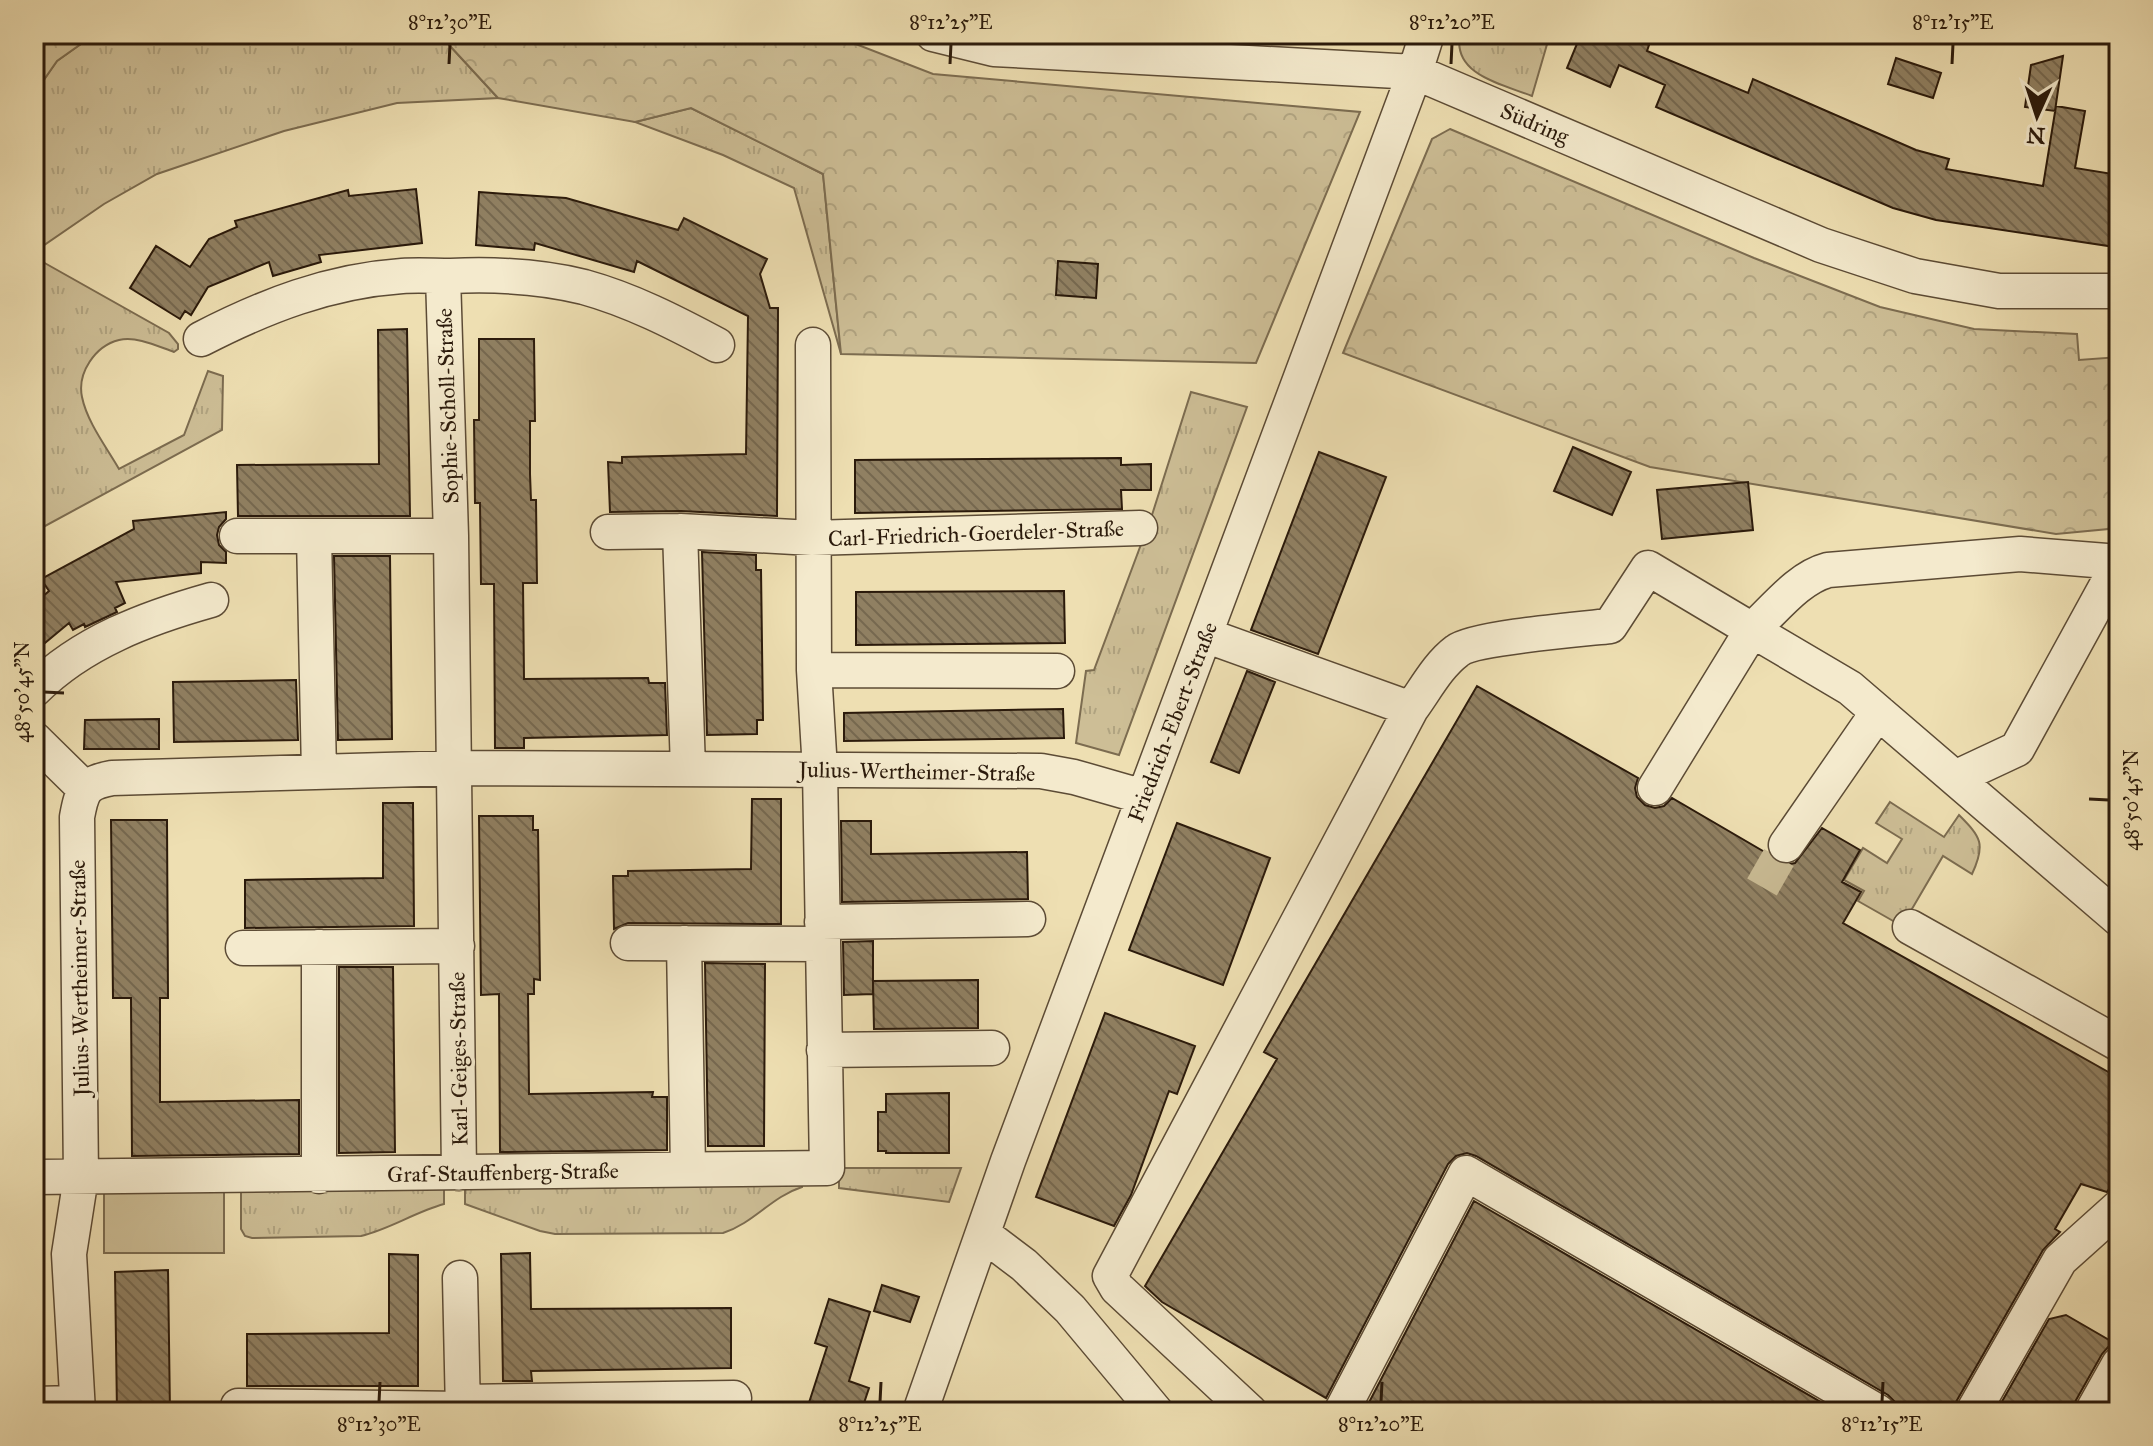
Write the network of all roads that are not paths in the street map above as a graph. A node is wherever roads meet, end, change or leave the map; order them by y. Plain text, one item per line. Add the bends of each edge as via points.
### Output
1 (933, 34) edge
2 (1427, 34) edge
3 (1415, 72) junction
4 (443, 276) junction
5 (2119, 291) edge
6 (201, 339) dead end
7 (717, 345) dead end
8 (813, 345) dead end
9 (1140, 528) dead end
10 (680, 531) junction
11 (608, 532) dead end
12 (237, 536) dead end
13 (314, 536) junction
14 (451, 536) junction
15 (812, 538) junction
16 (2119, 563) edge
17 (211, 600) dead end
18 (1752, 630) junction
19 (1205, 635) junction
20 (814, 670) junction
21 (1057, 671) dead end
22 (34, 690) edge
23 (1411, 709) junction
24 (1878, 712) junction
25 (34, 739) edge
26 (455, 768) junction
27 (688, 769) junction
28 (820, 770) junction
29 (319, 772) junction
30 (1955, 778) junction
31 (1655, 788) dead end
32 (85, 789) junction
33 (1144, 797) junction
34 (1786, 845) tunnel mouth
35 (1028, 919) dead end
36 (2119, 919) edge
37 (1910, 927) dead end
38 (822, 933) junction
39 (628, 943) dead end
40 (684, 943) junction
41 (457, 946) junction
42 (319, 947) junction
43 (243, 948) dead end
44 (2119, 1044) edge
45 (992, 1048) dead end
46 (824, 1050) junction
47 (688, 1169) junction
48 (459, 1173) junction
49 (319, 1176) junction
50 (34, 1177) edge
51 (81, 1177) junction
52 (2119, 1207) edge
53 (983, 1234) junction
54 (460, 1278) dead end
55 (2119, 1364) edge
56 (734, 1398) dead end
57 (34, 1404) edge
58 (238, 1406) dead end
59 (78, 1408) edge
60 (463, 1408) edge
61 (321, 1410) edge
62 (920, 1412) edge
63 (1156, 1412) edge
64 (1250, 1412) edge
65 (1341, 1412) edge
66 (1878, 1412) edge
67 (1973, 1412) edge
68 (2092, 1412) edge

1 - 3 street, Südring via 994,49
2 - 3 street, Friedrich-Ebert-Straße
3 - 5 street, Südring via 1821,245 1915,276 1999,291
3 - 19 street, Friedrich-Ebert-Straße
4 - 6 street, Sophie-Scholl-Straße via 402,276 320,289 247,315
4 - 7 street, Sophie-Scholl-Straße via 500,274 584,287 664,317
4 - 14 street, Sophie-Scholl-Straße
8 - 15 street, Carl-Friedrich-Goerdeler-Straße
9 - 15 street, Carl-Friedrich-Goerdeler-Straße
10 - 11 street
10 - 15 street
10 - 27 street
12 - 13 street, Sophie-Scholl-Straße
13 - 14 street, Sophie-Scholl-Straße
13 - 29 street
14 - 26 street, Sophie-Scholl-Straße
15 - 20 street, Carl-Friedrich-Goerdeler-Straße
16 - 18 street via 2020,554 1828,570 1804,582
16 - 30 street via 2017,749
17 - 22 street via 121,631
18 - 23 street via 1648,568 1610,626 1459,648
18 - 24 street via 1850,688
18 - 31 street
19 - 23 street
19 - 33 street, Friedrich-Ebert-Straße
20 - 21 street
20 - 28 street, Carl-Friedrich-Goerdeler-Straße
23 - 64 street via 1110,1276
24 - 30 street
24 - 34 street
25 - 32 street
26 - 27 street, Julius-Wertheimer-Straße
26 - 29 street, Julius-Wertheimer-Straße
26 - 41 street, Karl-Geiges-Straße
27 - 28 street, Julius-Wertheimer-Straße
28 - 33 street, Julius-Wertheimer-Straße via 1041,771
28 - 38 street, Graf-Stauffenberg-Straße
29 - 32 street, Julius-Wertheimer-Straße via 112,778
30 - 36 street
32 - 51 street, Julius-Wertheimer-Straße via 77,817
33 - 53 street, Friedrich-Ebert-Straße
35 - 38 street
37 - 44 street
38 - 40 street
38 - 46 street, Graf-Stauffenberg-Straße
39 - 40 street
40 - 47 street
41 - 42 street, Karl-Geiges-Straße
41 - 48 street, Karl-Geiges-Straße
42 - 43 street, Karl-Geiges-Straße
42 - 49 street
45 - 46 street
46 - 47 street, Graf-Stauffenberg-Straße via 827,1168
47 - 48 street, Graf-Stauffenberg-Straße
48 - 49 street, Graf-Stauffenberg-Straße
49 - 51 street, Graf-Stauffenberg-Straße
50 - 51 street, Graf-Stauffenberg-Straße
51 - 59 street, Julius-Wertheimer-Straße via 69,1254
52 - 67 street via 2054,1256
53 - 62 street, Friedrich-Ebert-Straße
53 - 63 street via 1070,1309
54 - 60 street
55 - 68 street
56 - 60 street
57 - 59 street, Julius-Wertheimer-Straße
58 - 61 street
60 - 61 street
65 - 66 street via 1466,1173

